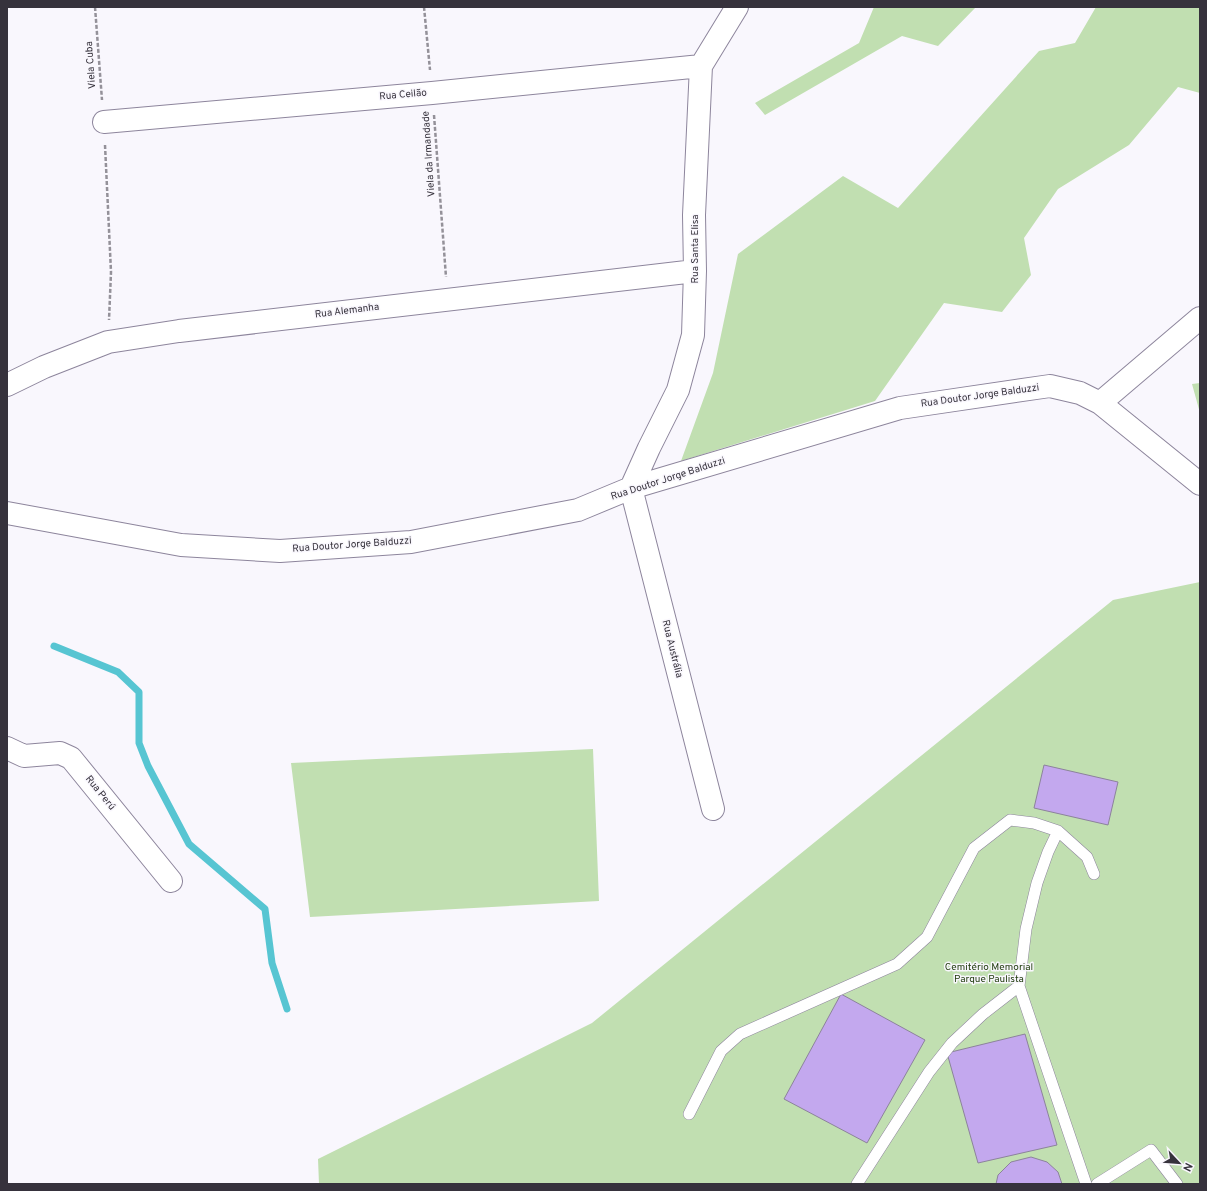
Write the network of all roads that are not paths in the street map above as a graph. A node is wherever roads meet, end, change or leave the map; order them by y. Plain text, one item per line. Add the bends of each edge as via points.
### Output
1 (737, 7) edge
2 (702, 66) junction
3 (104, 122) road end
4 (695, 271) junction
5 (1200, 318) edge
6 (7, 385) edge
7 (1100, 403) junction
8 (1200, 484) edge
9 (631, 488) junction
10 (7, 513) edge
11 (7, 748) edge
12 (713, 809) dead end
13 (1058, 831) junction
14 (1094, 874) dead end
15 (171, 881) dead end
16 (1019, 986) junction
17 (689, 1114) dead end
18 (857, 1184) edge
19 (1086, 1184) edge
20 (1098, 1184) edge
21 (1177, 1184) edge

1 - 2 street, Rua Santa Elisa
2 - 3 street, Rua Ceilão
2 - 4 street, Rua Santa Elisa via 694,215
4 - 6 street, Rua Alemanha via 178,331 108,342 44,367
4 - 9 street, Rua Santa Elisa via 693,335 678,390
5 - 7 street
7 - 8 street, Rua Doutor Jorge Balduzzi
7 - 9 street, Rua Doutor Jorge Balduzzi via 1080,393 1050,386 900,408
9 - 10 street, Rua Doutor Jorge Balduzzi via 578,510 411,542 280,551 181,545
9 - 12 street, Rua Austrália
11 - 15 street, Rua Perú via 24,756 60,753 71,758
13 - 14 lane via 1087,856
13 - 16 lane via 1037,883 1026,930
13 - 17 lane via 1034,823 1010,820 974,848 927,937 897,964 740,1034 721,1051
16 - 18 lane via 983,1014 952,1043 929,1072
16 - 19 lane
20 - 21 lane via 1151,1150

